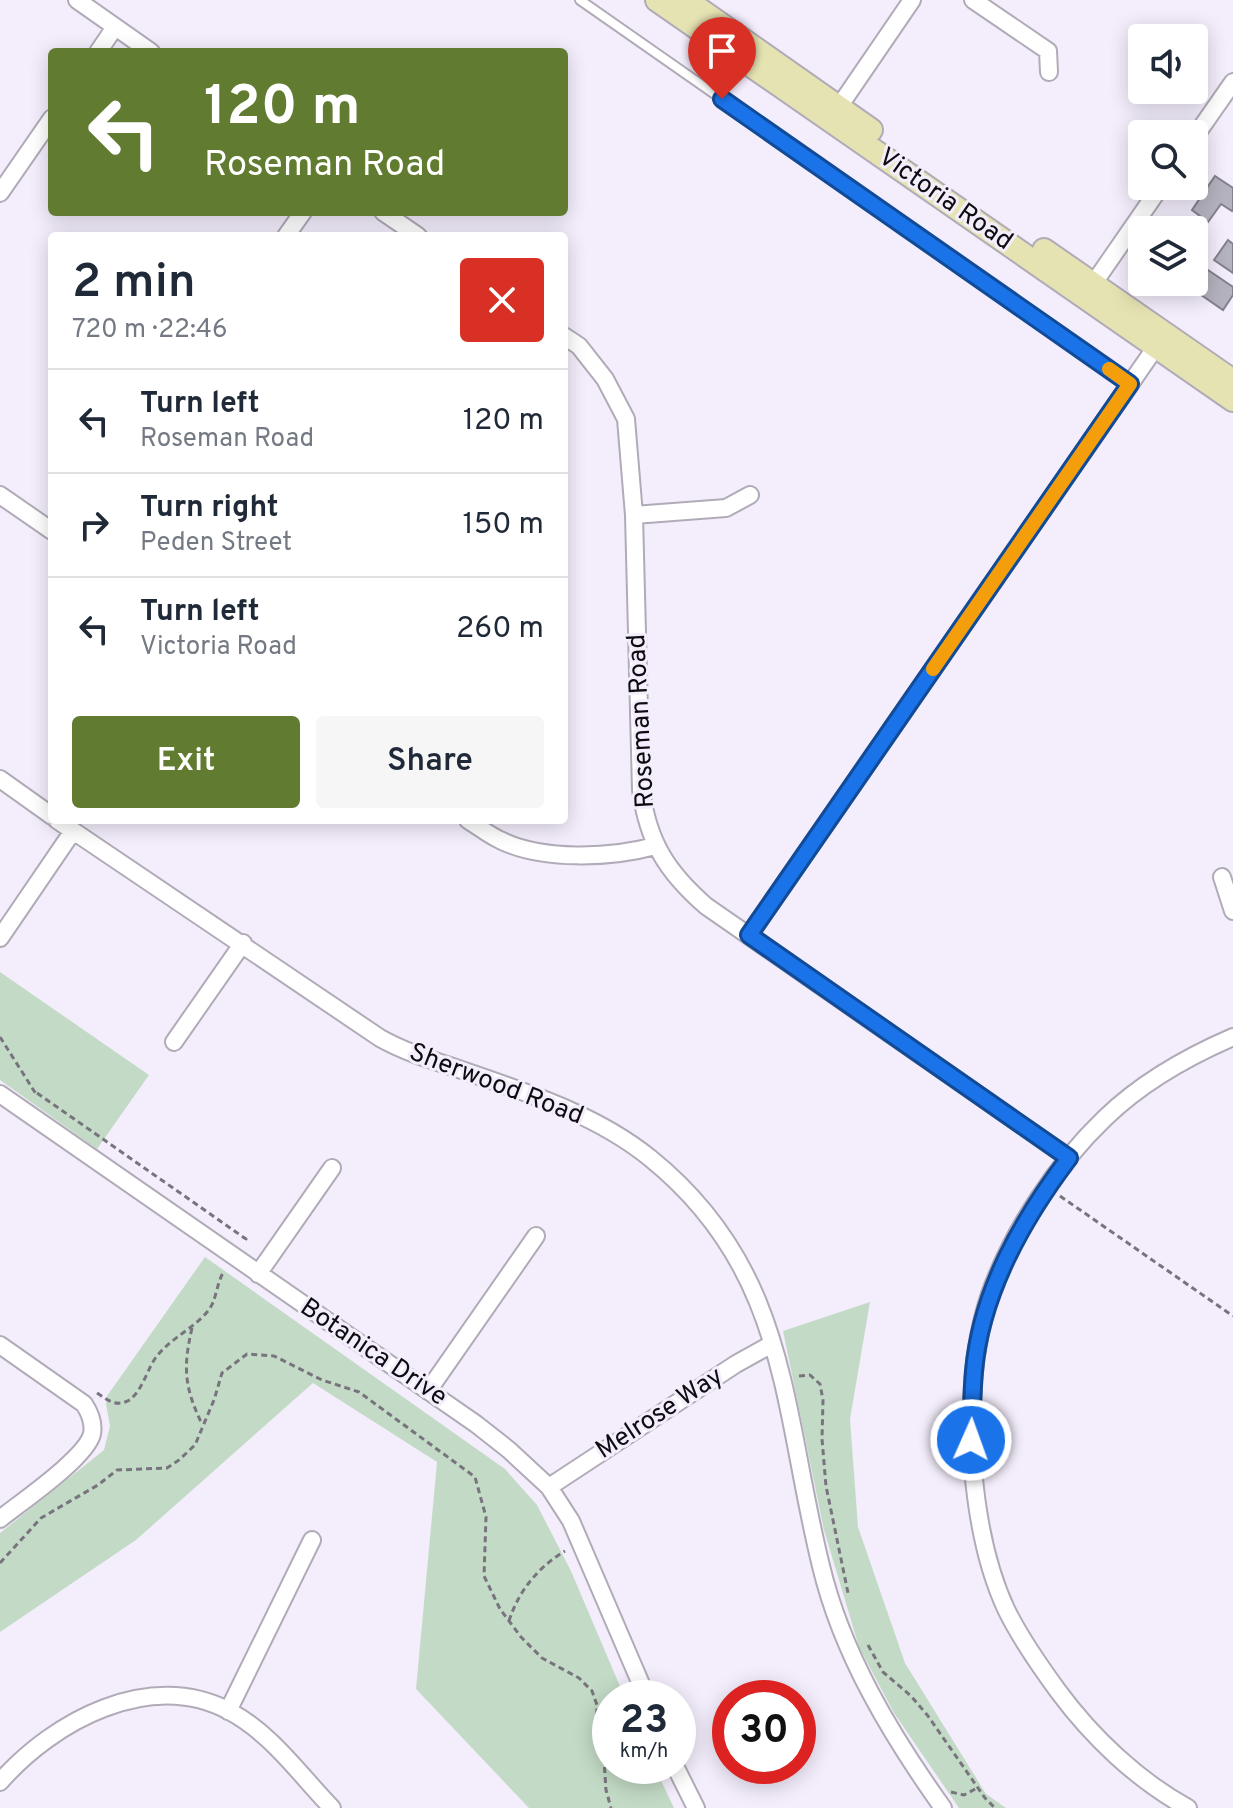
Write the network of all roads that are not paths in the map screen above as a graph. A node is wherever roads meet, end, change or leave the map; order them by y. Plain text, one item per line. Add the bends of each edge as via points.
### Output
1 (77, 0) edge
2 (580, 0) edge
3 (657, 0) edge
4 (686, 0) edge
5 (912, 0) edge
6 (973, 0) edge
7 (115, 27) junction
8 (101, 48) edge
9 (145, 48) edge
10 (1049, 72) dead end
11 (1233, 82) edge
12 (834, 113) junction
13 (1207, 120) edge
14 (48, 124) edge
15 (0, 193) edge
16 (1151, 200) edge
17 (389, 216) edge
18 (412, 232) edge
19 (1089, 291) junction
20 (568, 339) edge
21 (1161, 341) junction
22 (1233, 381) edge
23 (1130, 384) junction
24 (1233, 400) edge
25 (0, 495) edge
26 (750, 495) dead end
27 (634, 515) junction
28 (48, 528) edge
29 (0, 779) edge
30 (48, 813) edge
31 (63, 824) edge
32 (474, 824) edge
33 (73, 831) junction
34 (655, 846) junction
35 (1222, 877) dead end
36 (1233, 911) edge
37 (2, 931) edge
38 (749, 935) junction
39 (243, 943) junction
40 (1233, 1037) edge
41 (174, 1042) dead end
42 (3, 1102) edge
43 (1069, 1158) junction
44 (332, 1168) dead end
45 (536, 1236) dead end
46 (258, 1274) junction
47 (772, 1344) junction
48 (0, 1345) edge
49 (428, 1391) junction
50 (549, 1487) junction
51 (0, 1519) edge
52 (312, 1540) dead end
53 (639, 1680) edge
54 (228, 1711) junction
55 (0, 1782) edge
56 (684, 1784) edge
57 (332, 1808) edge
58 (696, 1808) edge
59 (943, 1808) edge
60 (1188, 1808) edge

1 - 7 street
2 - 23 lane, Victoria Road
3 - 12 main road, Victoria Road
4 - 12 main road, Victoria Road
5 - 12 street
6 - 10 street via 1048,51
7 - 8 street
7 - 9 street
11 - 13 street
12 - 19 main road, Victoria Road
14 - 15 street
16 - 19 street
17 - 18 street
19 - 21 main road, Victoria Road
20 - 27 street, Roseman Road via 605,379 626,419
21 - 22 main road, Victoria Road
21 - 23 street
21 - 24 main road, Victoria Road
23 - 38 street
25 - 28 street
26 - 27 street via 726,508
27 - 34 street, Roseman Road via 641,790
29 - 30 street
31 - 33 street, Sherwood Road
32 - 34 street via 500,841 538,852 624,853
33 - 37 street
33 - 39 street, Sherwood Road
34 - 38 street, Roseman Road via 690,892
35 - 36 street
38 - 43 street, Roseman Road
39 - 41 street
39 - 47 street, Sherwood Road via 394,1046 558,1105 650,1157 718,1227 749,1278
40 - 43 street via 1142,1088
42 - 46 street, Botanica Drive via 24,1110
43 - 60 street via 1020,1231 990,1295 974,1368 971,1440 976,1505 1006,1608 1035,1660 1113,1753
44 - 46 street
45 - 49 street
46 - 49 street, Botanica Drive
47 - 50 street, Melrose Way
47 - 59 street, Sherwood Road via 784,1378 821,1568 836,1611 885,1719
48 - 51 street via 84,1404 93,1431 68,1465
49 - 50 street, Botanica Drive via 498,1441
50 - 53 street, Botanica Drive via 581,1543
52 - 54 street
54 - 55 street via 159,1696 103,1707 44,1742
54 - 57 street via 277,1748
56 - 58 street

